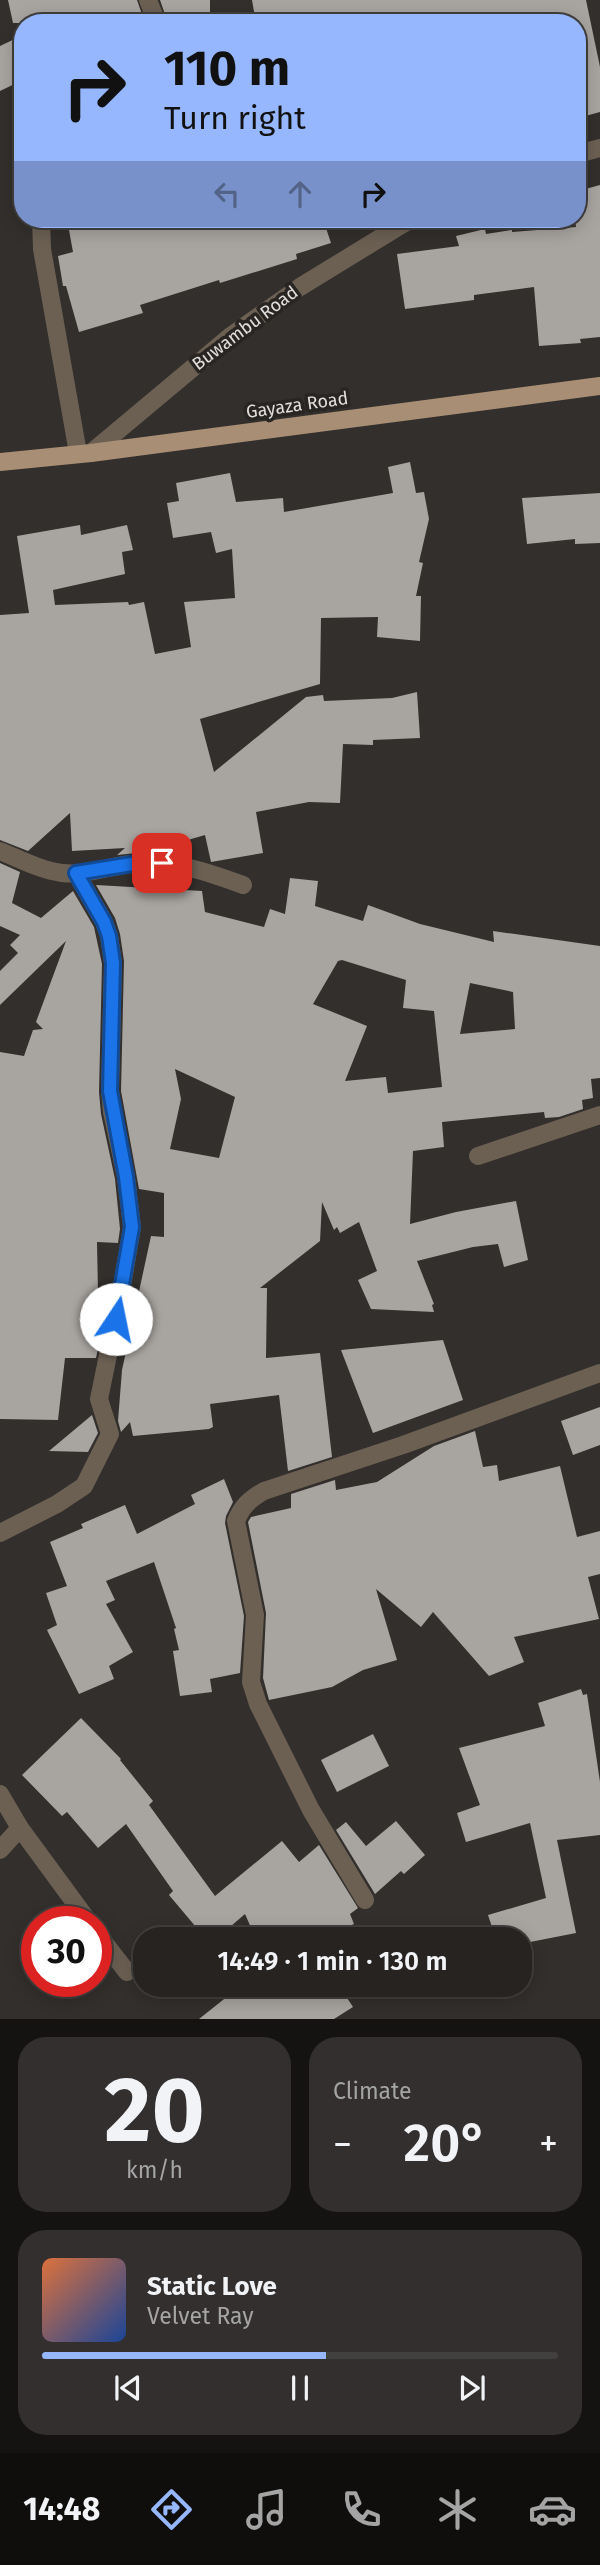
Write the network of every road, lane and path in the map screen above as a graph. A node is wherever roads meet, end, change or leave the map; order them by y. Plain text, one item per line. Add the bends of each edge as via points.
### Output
1 (41, 228) edge
2 (396, 228) edge
3 (600, 386) edge
4 (85, 453) junction
5 (0, 462) edge
6 (0, 851) edge
7 (76, 873) junction
8 (243, 885) dead end
9 (600, 1115) edge
10 (478, 1156) dead end
11 (600, 1373) edge
12 (0, 1533) edge
13 (0, 1794) edge
14 (20, 1828) junction
15 (0, 1850) edge
16 (365, 1900) dead end
17 (77, 1906) edge
18 (112, 1952) edge
19 (127, 1972) dead end

1 - 4 street
2 - 4 street, Buwambu Road via 232,335
3 - 4 main road, Gayaza Road
4 - 5 main road, Gayaza Road
6 - 7 street via 44,869
7 - 8 street via 162,863 197,868
7 - 12 street via 109,936 113,963 110,1091 132,1227 99,1399 110,1434 84,1486
9 - 10 street
11 - 16 street via 264,1491 240,1510 236,1521 255,1615 251,1672 258,1704
13 - 14 street
14 - 15 street
14 - 17 street
18 - 19 street

